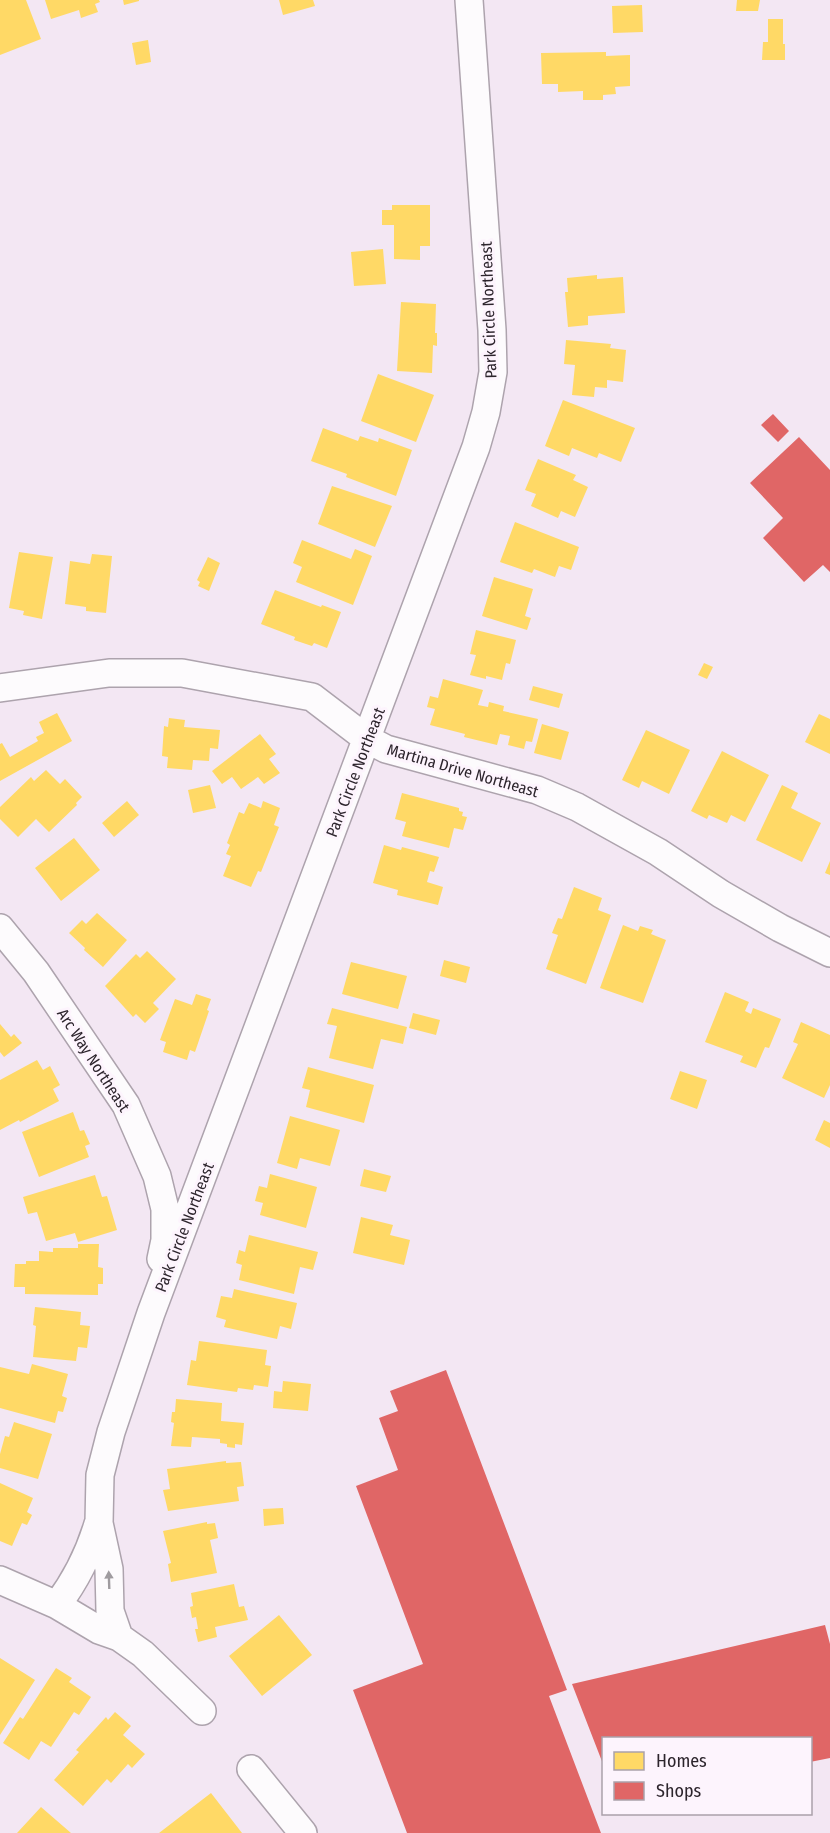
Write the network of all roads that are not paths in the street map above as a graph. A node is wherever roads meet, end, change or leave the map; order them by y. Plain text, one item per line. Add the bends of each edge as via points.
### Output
1 (469, 0) edge
2 (0, 688) edge
3 (367, 739) junction
4 (0, 927) edge
5 (830, 954) edge
6 (151, 1313) junction
7 (99, 1523) junction
8 (0, 1580) edge
9 (57, 1605) junction
10 (119, 1637) junction
11 (202, 1711) dead end
12 (251, 1769) dead end
13 (303, 1833) edge

1 - 3 street, Park Circle Northeast via 493,372 476,447
2 - 3 street, Martina Drive Northeast via 109,673 182,673 312,697
3 - 5 street, Martina Drive Northeast via 386,749 537,790 577,807
3 - 6 street, Park Circle Northeast
4 - 6 street, Arc Way Northeast via 36,972 126,1105 157,1176 165,1209 165,1240
6 - 7 street, Park Circle Northeast via 100,1475
7 - 9 street, Park Circle Northeast via 90,1551
10 -> 7 street, Park Circle Northeast via 110,1611 109,1569
8 - 9 street
9 - 10 street
10 - 11 street via 143,1654
12 - 13 street

